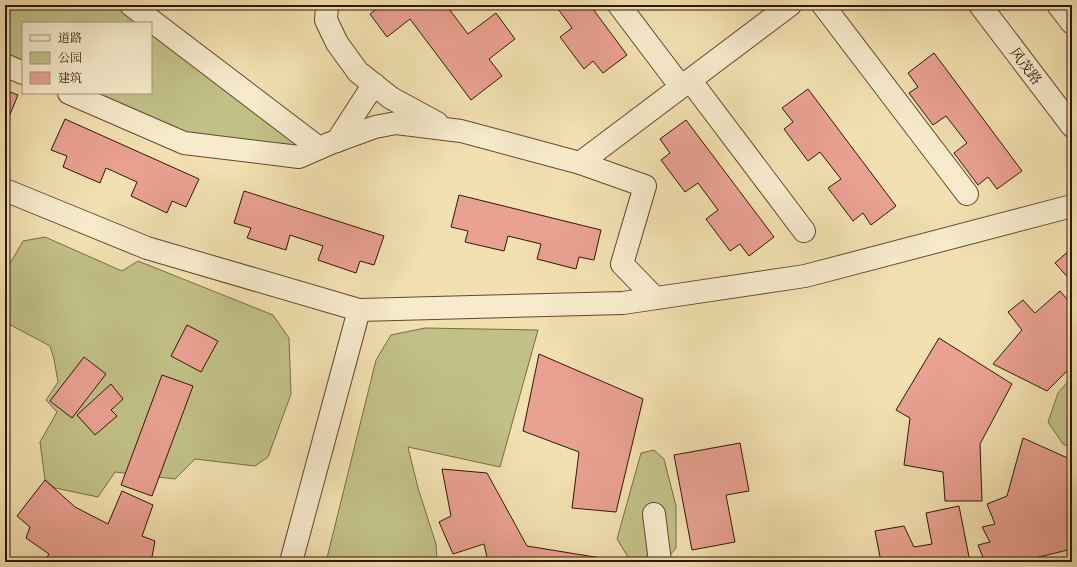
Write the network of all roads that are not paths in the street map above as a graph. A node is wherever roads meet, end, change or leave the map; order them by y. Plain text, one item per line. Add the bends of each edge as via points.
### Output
1 (131, 5) edge
2 (327, 5) edge
3 (618, 5) edge
4 (790, 5) edge
5 (823, 5) edge
6 (980, 5) edge
7 (1058, 5) edge
8 (1072, 23) edge
9 (5, 65) edge
10 (22, 73) edge
11 (374, 84) junction
12 (686, 84) junction
13 (71, 94) edge
14 (1072, 126) edge
15 (448, 129) junction
16 (328, 144) junction
17 (580, 163) junction
18 (5, 190) edge
19 (967, 194) dead end
20 (1072, 206) edge
21 (804, 231) dead end
22 (655, 298) junction
23 (359, 310) junction
24 (654, 514) dead end
25 (291, 562) edge
26 (660, 562) edge

1 - 16 street
2 - 11 street via 326,20 337,43 358,72
3 - 12 street
4 - 12 street
5 - 19 street
6 - 14 street, 风茂路
7 - 8 street
9 - 10 street
11 - 15 street via 391,98
11 - 16 street
12 - 17 street
12 - 21 street
13 - 16 street via 184,143 299,157
15 - 16 street via 396,123
15 - 17 street
17 - 22 street via 645,186 622,264
18 - 23 street via 147,248
20 - 22 street via 805,276
22 - 23 street via 623,303
23 - 25 street
24 - 26 street

